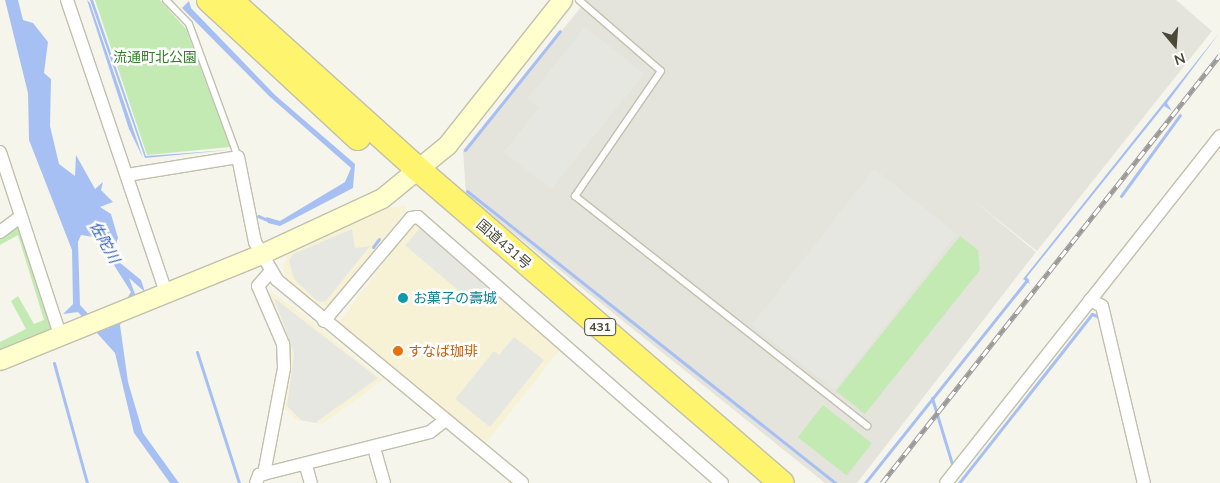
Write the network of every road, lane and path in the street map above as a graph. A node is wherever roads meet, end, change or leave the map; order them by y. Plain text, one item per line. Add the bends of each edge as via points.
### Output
1 (67, 0) edge
2 (166, 0) edge
3 (209, 0) edge
4 (230, 0) edge
5 (562, 0) edge
6 (579, 0) edge
7 (1220, 136) edge
8 (0, 152) edge
9 (238, 157) junction
10 (413, 175) junction
11 (127, 176) junction
12 (20, 217) junction
13 (0, 232) edge
14 (261, 254) junction
15 (271, 271) junction
16 (163, 294) junction
17 (1090, 300) junction
18 (324, 321) junction
19 (64, 334) junction
20 (0, 360) edge
21 (444, 421) junction
22 (867, 426) dead end
23 (374, 448) junction
24 (306, 466) junction
25 (260, 479) edge
26 (311, 483) edge
27 (384, 483) edge
28 (522, 483) edge
29 (722, 483) edge
30 (760, 483) edge
31 (781, 483) edge
32 (946, 483) edge
33 (1144, 483) edge

1 - 11 street
2 - 9 lane via 189,24
3 - 10 highway, 国道431号 / 431 via 314,100
4 - 10 highway, 国道431号 / 431
5 - 10 street via 447,145
6 - 22 lane via 661,71 575,196
7 - 17 street
8 - 12 street
9 - 11 street
9 - 14 street
10 - 14 street via 382,198
10 - 30 highway, 国道431号 / 431
10 - 31 highway, 国道431号 / 431
11 - 16 street
12 - 13 street
12 - 19 street
14 - 15 street
14 - 16 street
15 - 18 street
15 - 25 street via 258,286 283,344 284,368
16 - 19 street
17 - 32 street
17 - 33 street via 1102,306
18 - 21 street
18 - 29 street via 411,218 418,217
19 - 20 street
21 - 23 street via 430,432
21 - 28 street
23 - 24 street
23 - 27 street
24 - 25 street
24 - 26 street

